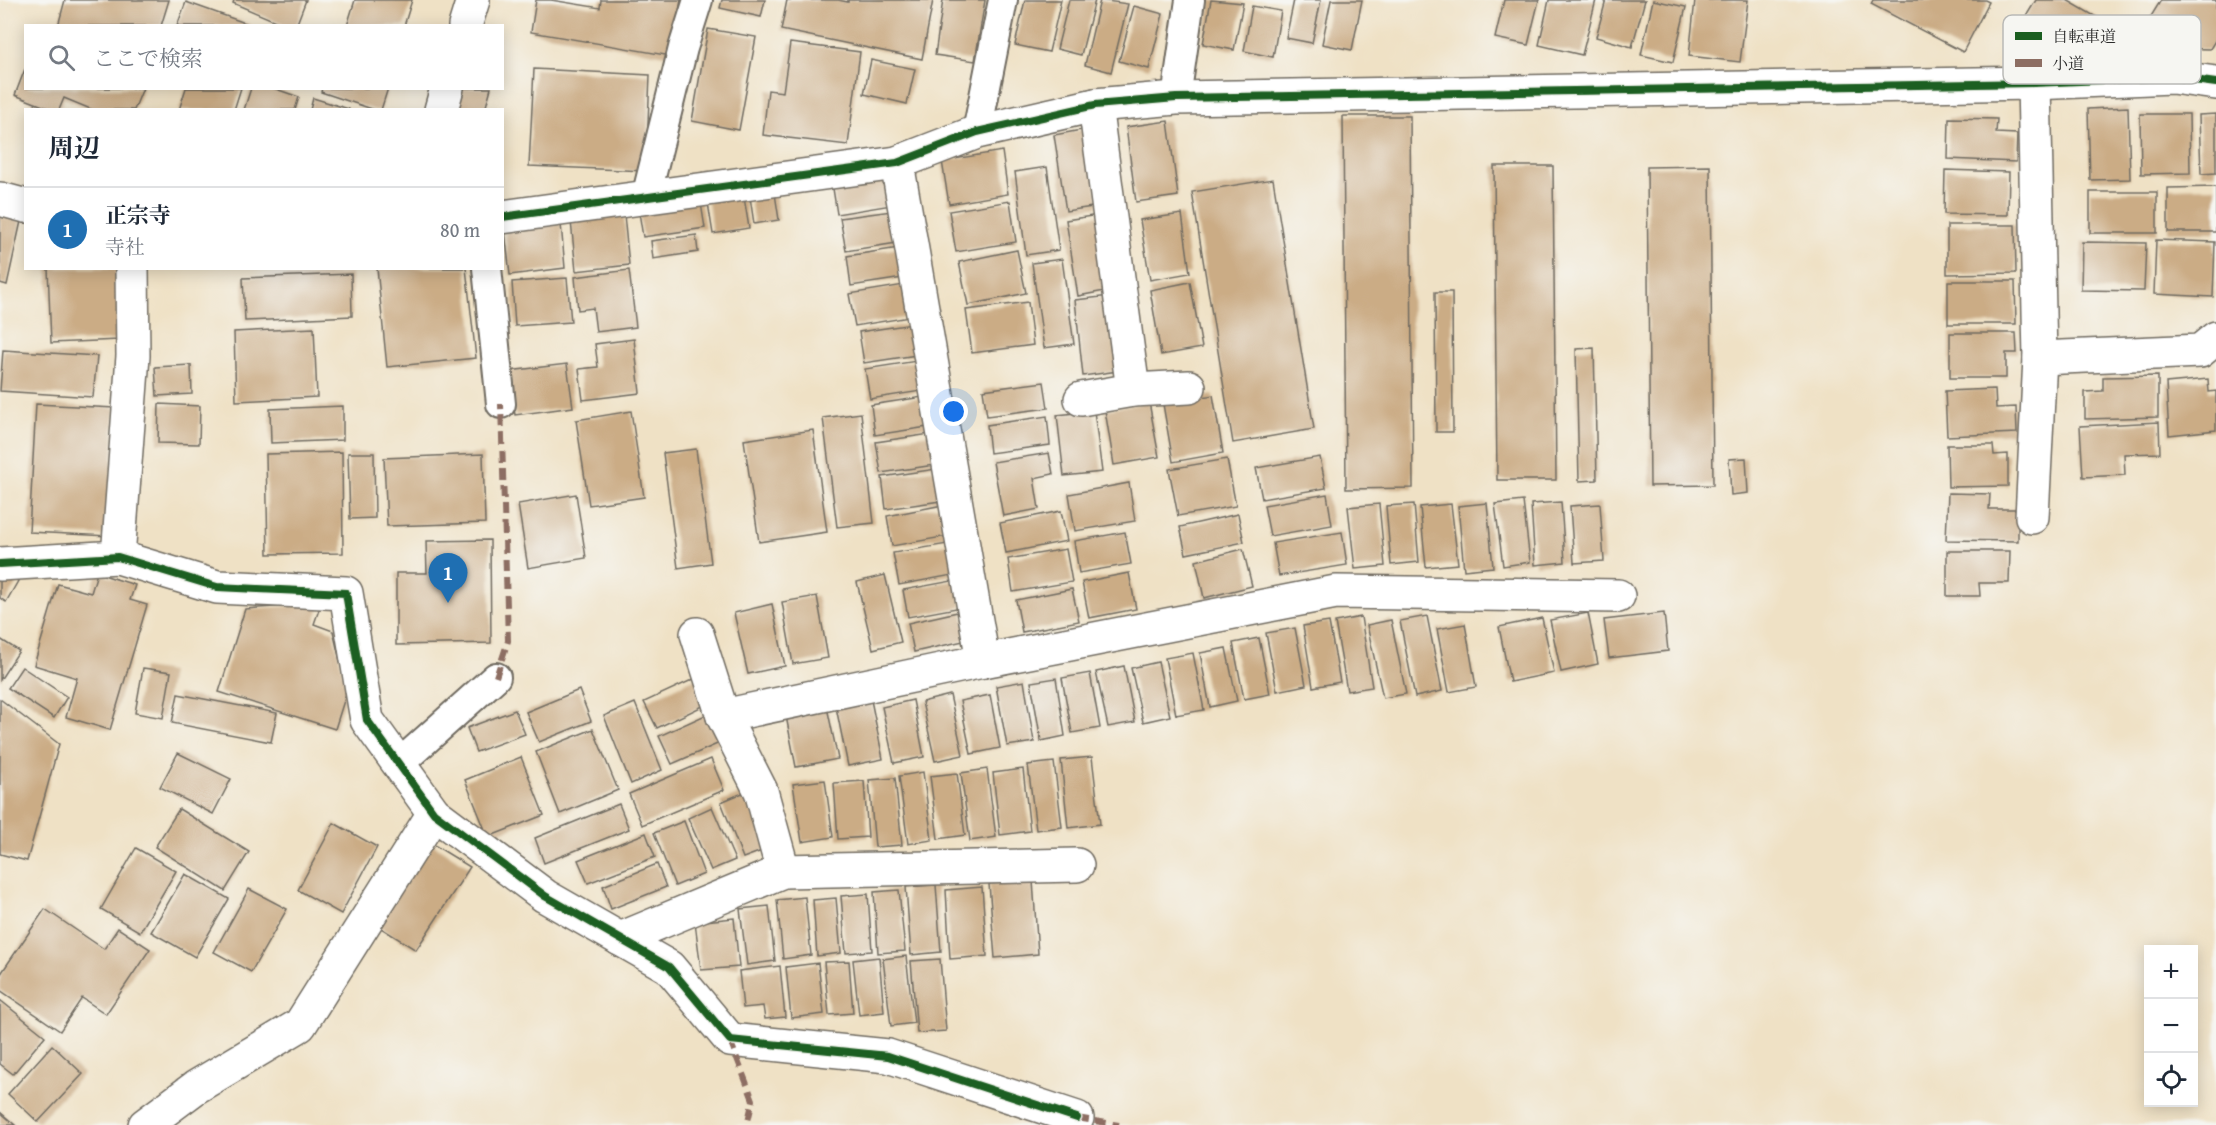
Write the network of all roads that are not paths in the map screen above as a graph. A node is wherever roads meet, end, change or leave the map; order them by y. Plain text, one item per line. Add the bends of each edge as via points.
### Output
1 (473, 0) edge
2 (698, 0) edge
3 (1003, 0) edge
4 (1190, 0) edge
5 (466, 24) edge
6 (2201, 80) edge
7 (2216, 82) edge
8 (2003, 84) edge
9 (2034, 84) edge
10 (446, 90) edge
11 (1176, 98) junction
12 (1095, 105) junction
13 (442, 108) edge
14 (978, 132) junction
15 (897, 163) junction
16 (646, 197) junction
17 (0, 199) edge
18 (24, 205) edge
19 (504, 218) edge
20 (132, 270) edge
21 (487, 270) edge
22 (2216, 338) edge
23 (2040, 358) junction
24 (1189, 387) dead end
25 (1133, 390) junction
26 (1081, 399) dead end
27 (501, 404) dead end
28 (2032, 517) dead end
29 (118, 557) junction
30 (0, 564) edge
31 (1618, 596) dead end
32 (697, 634) dead end
33 (983, 661) junction
34 (496, 677) dead end
35 (723, 716) junction
36 (399, 764) junction
37 (434, 813) junction
38 (1077, 865) dead end
39 (783, 871) junction
40 (621, 939) junction
41 (1077, 1118) dead end
42 (145, 1125) edge

1 - 5 street
2 - 16 lane
3 - 14 lane
4 - 11 lane
6 - 7 street
8 - 11 street
9 - 23 street
10 - 13 street
11 - 12 street
12 - 14 street
12 - 25 street
14 - 15 street
15 - 16 street
15 - 33 street
16 - 19 street
17 - 18 street
20 - 29 street via 133,356
21 - 27 lane
22 - 23 street via 2200,351
23 - 28 street
24 - 25 street
25 - 26 street
29 - 30 street
29 - 36 street via 217,587 346,593 367,720
31 - 33 street via 1336,592
32 - 35 street
33 - 35 street
34 - 36 lane
35 - 39 street via 761,791
36 - 37 street
37 - 40 street via 545,896
37 - 42 street via 300,1025 196,1087
38 - 39 street
39 - 40 street
40 - 41 street via 669,967 730,1040 888,1056

